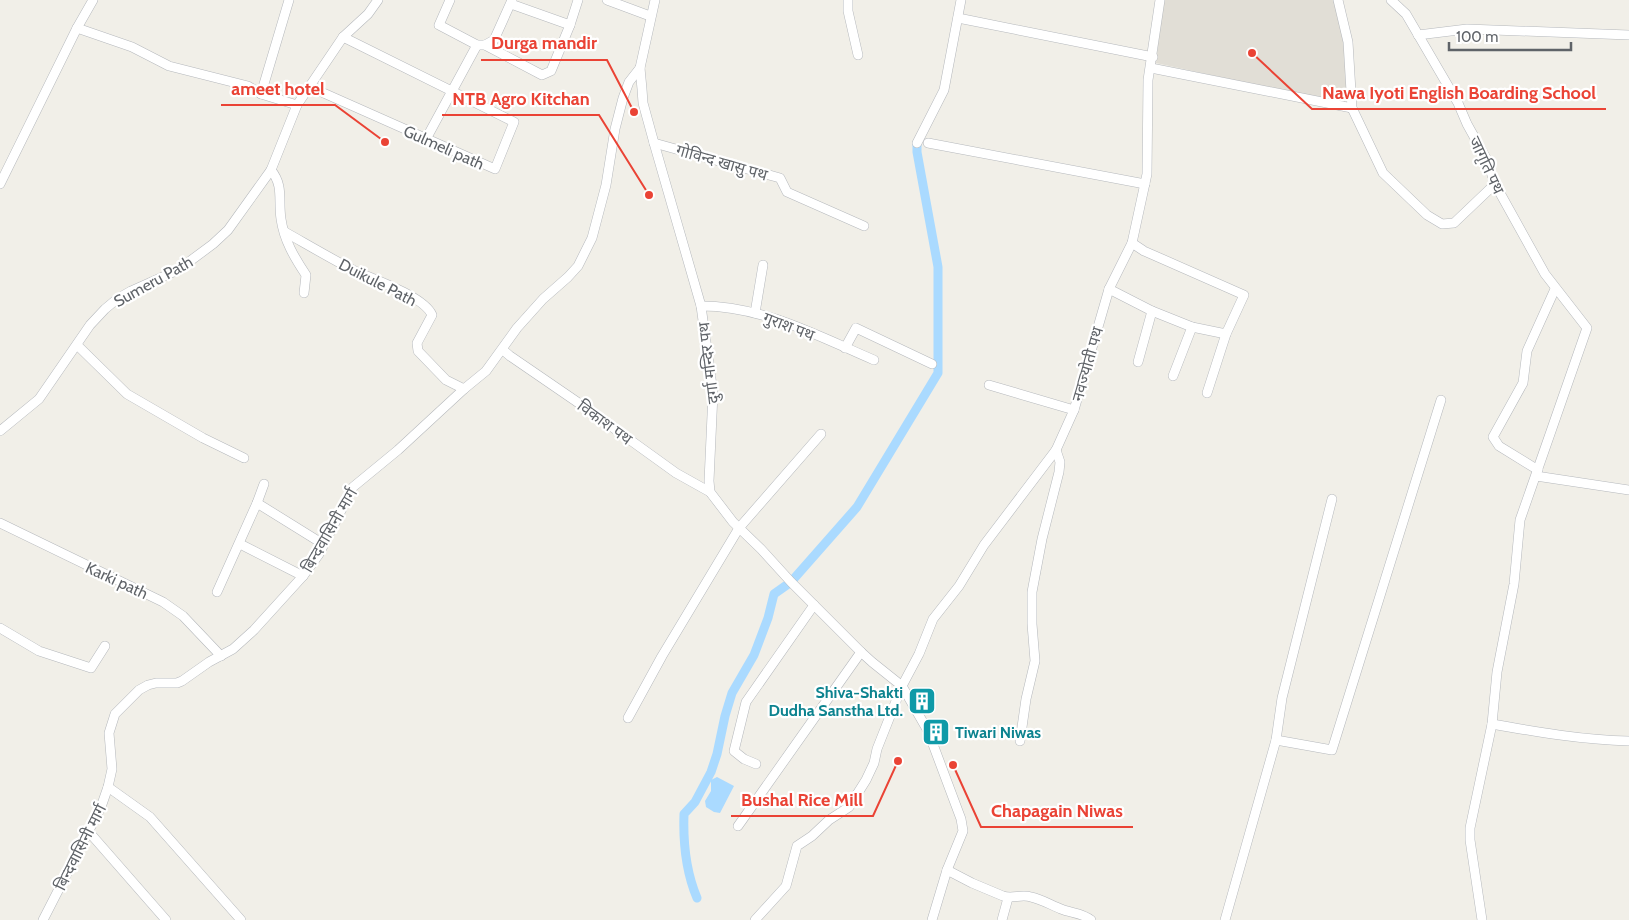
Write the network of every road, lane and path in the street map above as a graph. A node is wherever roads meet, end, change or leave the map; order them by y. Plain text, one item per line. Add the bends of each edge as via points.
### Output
1 (93, 0) edge
2 (289, 0) edge
3 (378, 0) edge
4 (450, 0) edge
5 (578, 0) edge
6 (607, 0) edge
7 (655, 0) edge
8 (848, 0) edge
9 (961, 0) edge
10 (1160, 0) edge
11 (1338, 0) edge
12 (1391, 0) edge
13 (511, 2) edge
14 (650, 16) junction
15 (958, 18) junction
16 (570, 25) junction
17 (77, 28) junction
18 (1418, 35) junction
19 (1629, 35) edge
20 (343, 36) junction
21 (481, 45) junction
22 (858, 55) dead end
23 (1153, 57) junction
24 (640, 68) junction
25 (1151, 68) junction
26 (310, 87) junction
27 (452, 92) junction
28 (261, 94) junction
29 (297, 105) junction
30 (1352, 108) junction
31 (426, 139) junction
32 (654, 143) junction
33 (918, 143) dead end
34 (928, 143) dead end
35 (272, 170) junction
36 (0, 184) edge
37 (1145, 184) junction
38 (1495, 184) junction
39 (864, 226) dead end
40 (285, 232) junction
41 (1132, 243) junction
42 (763, 265) dead end
43 (1109, 289) junction
44 (1555, 289) junction
45 (304, 293) dead end
46 (701, 306) junction
47 (1152, 311) junction
48 (755, 313) junction
49 (1192, 327) junction
50 (1226, 334) junction
51 (77, 345) junction
52 (846, 348) junction
53 (503, 350) junction
54 (874, 360) dead end
55 (1138, 362) dead end
56 (932, 364) dead end
57 (1173, 376) dead end
58 (990, 385) dead end
59 (464, 389) junction
60 (1207, 393) dead end
61 (1441, 400) dead end
62 (1074, 410) junction
63 (0, 431) edge
64 (821, 434) dead end
65 (1056, 450) junction
66 (244, 458) dead end
67 (1537, 473) junction
68 (264, 484) dead end
69 (1629, 490) edge
70 (710, 492) junction
71 (1332, 499) dead end
72 (257, 503) junction
73 (0, 523) edge
74 (739, 528) junction
75 (240, 544) junction
76 (323, 544) junction
77 (303, 576) junction
78 (217, 592) dead end
79 (814, 605) junction
80 (0, 628) edge
81 (105, 646) dead end
82 (861, 652) junction
83 (221, 656) junction
84 (902, 686) junction
85 (628, 718) dead end
86 (1492, 724) junction
87 (1276, 740) junction
88 (1020, 741) dead end
89 (1629, 741) edge
90 (756, 764) dead end
91 (108, 787) junction
92 (738, 826) dead end
93 (89, 832) junction
94 (947, 870) junction
95 (1008, 898) junction
96 (43, 920) edge
97 (166, 920) edge
98 (242, 920) edge
99 (755, 920) edge
100 (932, 920) edge
101 (1002, 920) edge
102 (1091, 920) edge
103 (1225, 920) edge
104 (1482, 920) edge

1 - 17 street
2 - 28 street
3 - 20 street, Sumeru Path
4 - 21 street via 439,25
5 - 16 street
6 - 14 street
7 - 14 street, दुर्गा मन्दिर पथ
8 - 22 street
9 - 15 street
10 - 23 street, नवज्योती पथ
11 - 30 street via 1348,42
12 - 18 street, जागृति पथ via 1406,14
13 - 16 street
13 - 21 street via 494,40
14 - 24 street, दुर्गा मन्दिर पथ
15 - 23 street
15 - 33 street via 944,90
16 - 21 street via 551,71 542,75
17 - 28 street via 132,47 169,66 248,86
17 - 36 street
18 - 19 street via 1466,29
18 - 38 street, जागृति पथ via 1458,103 1487,160
20 - 26 street, Sumeru Path
20 - 27 street, Gulmeli path
21 - 27 street
23 - 25 street, नवज्योती पथ
24 - 32 street, दुर्गा मन्दिर पथ via 644,104
24 - 53 street, बिन्दवासिनी मार्ग via 629,82 623,98 606,185 586,253 568,277 517,328
25 - 30 street
25 - 37 street, नवज्योती पथ
26 - 29 street, Sumeru Path
26 - 31 street, Gulmeli path
27 - 31 street
27 - 31 street, Gulmeli path via 514,122 495,169
28 - 29 street
29 - 35 street, Sumeru Path
30 - 38 street via 1383,174 1427,215 1442,224 1454,223
32 - 39 street, गोविन्द खासु पथ via 780,178 787,192
32 - 46 street, दुर्गा मन्दिर पथ
34 - 37 street
35 - 40 street via 278,180
35 - 51 street, Sumeru Path via 228,230 213,244 178,270 117,299 90,325
37 - 41 street, नवज्योती पथ
38 - 44 street, जागृति पथ
40 - 45 street via 287,244 306,275
40 - 59 street, Duikule Path via 429,309 432,315 417,343 418,351 446,380
41 - 43 street, नवज्योती पथ
41 - 50 street via 1244,295
42 - 48 street
43 - 47 street
43 - 62 street, नवज्योती पथ
44 - 67 street, जागृति पथ via 1587,328
44 - 67 street via 1528,351 1523,382 1493,437 1499,446
46 - 48 street, गुराश पथ
46 - 70 street, दुर्गा मन्दिर पथ via 713,393
47 - 49 street
47 - 55 street
48 - 52 street, गुराश पथ
49 - 50 street
49 - 57 street
50 - 60 street
51 - 63 street, Sumeru Path via 39,399
51 - 66 street via 127,394
52 - 54 street, गुराश पथ
52 - 56 street via 856,328
53 - 59 street, बिन्दवासिनी मार्ग via 486,371
53 - 70 street, विकाश पथ via 676,473
58 - 62 street
59 - 76 street, बिन्दवासिनी मार्ग via 353,487
61 - 87 street via 1332,750
62 - 65 street, नवज्योती पथ
64 - 74 street
65 - 84 street, नवज्योती पथ via 936,615
65 - 88 street via 1060,472 1032,592 1034,661
67 - 69 street
67 - 86 street via 1520,520 1514,584 1497,672
68 - 72 street
70 - 74 street
71 - 87 street via 1282,698
72 - 75 street
72 - 76 street
73 - 83 street, Karki path via 163,602 183,616
74 - 79 street
74 - 85 street via 666,647
75 - 77 street
75 - 78 street
76 - 77 street, बिन्दवासिनी मार्ग
77 - 83 street, बिन्दवासिनी मार्ग via 254,630
79 - 82 street
79 - 90 street via 746,702 734,751
80 - 81 street via 39,651 91,668
82 - 84 street
82 - 92 street
83 - 91 street, बिन्दवासिनी मार्ग via 177,683 148,685 120,708 109,733 112,770
84 - 94 street via 928,731 961,819 963,831
84 - 99 street, नवज्योती पथ via 866,780 849,807 797,846 786,886
86 - 89 street via 1557,735
86 - 104 street via 1470,828
87 - 103 street
91 - 93 street, बिन्दवासिनी मार्ग
91 - 98 street via 150,817
93 - 96 street, बिन्दवासिनी मार्ग
93 - 97 street
94 - 95 street
94 - 100 street
95 - 101 street
95 - 102 street via 1032,896

